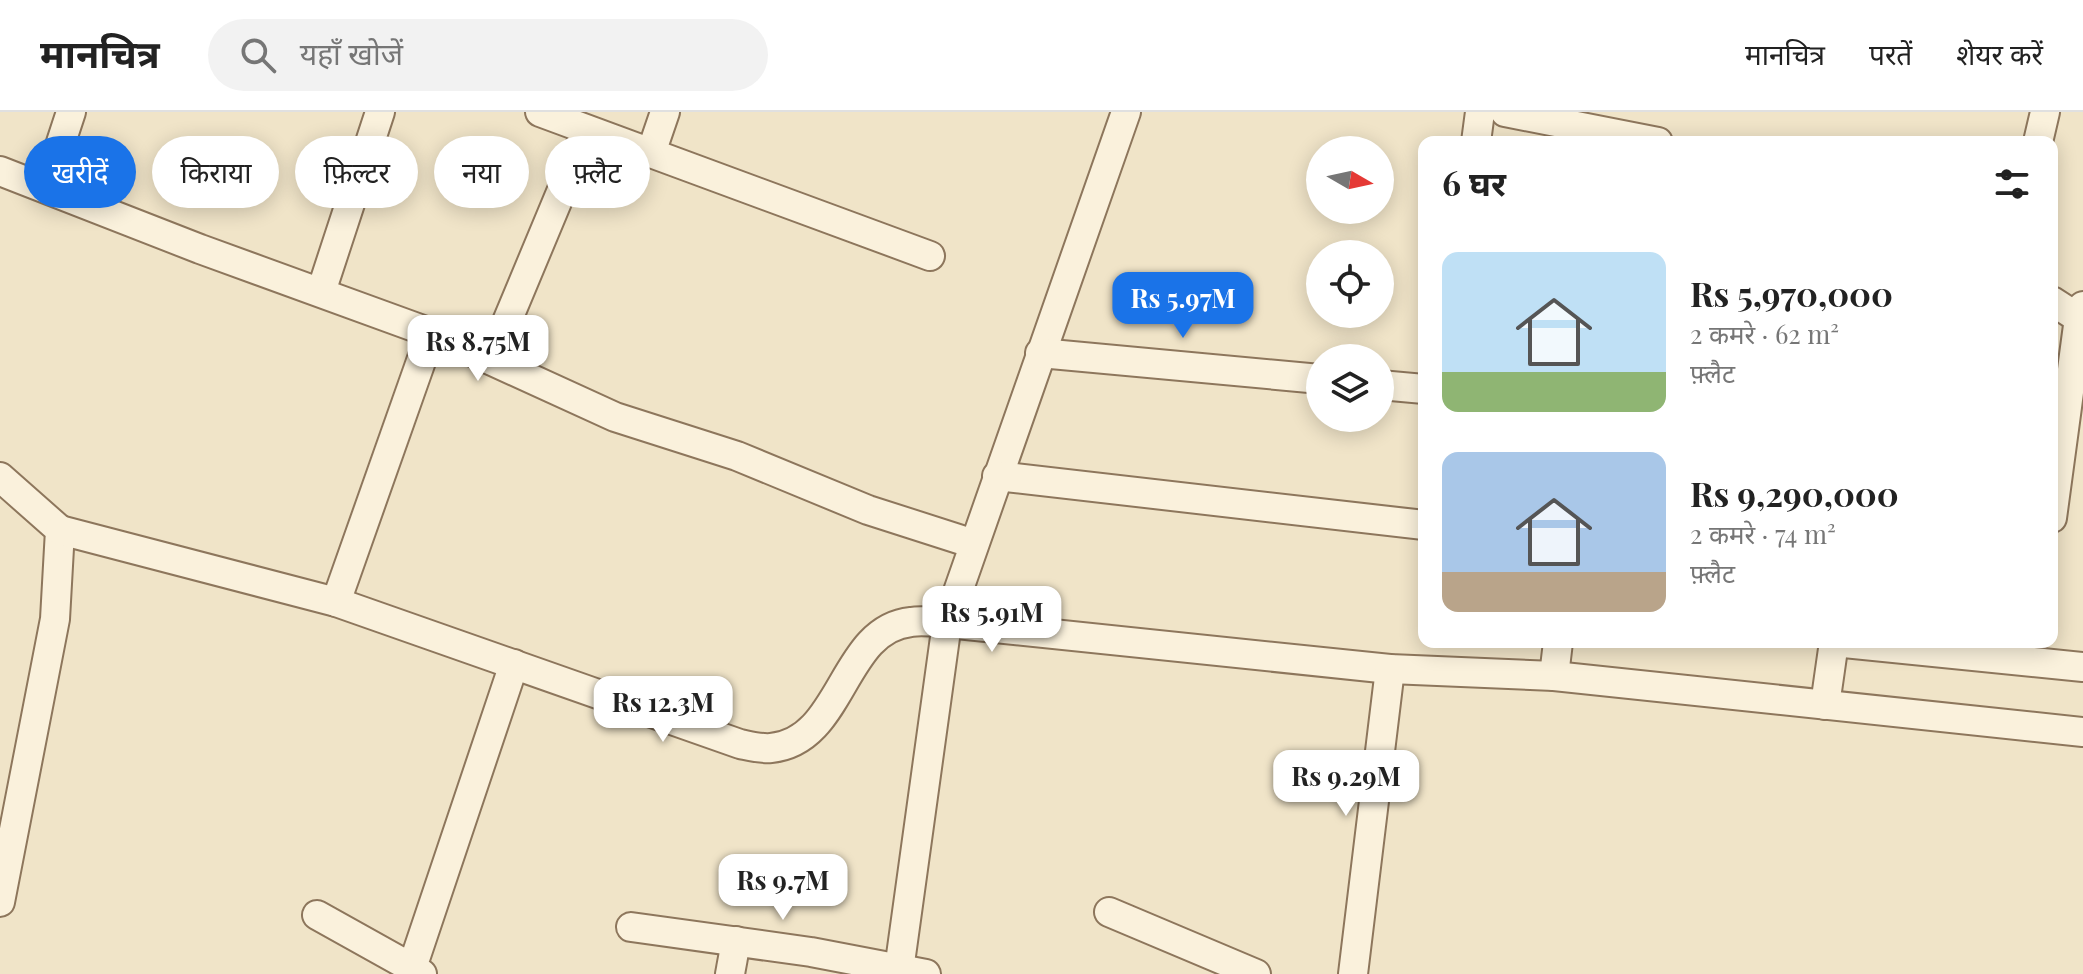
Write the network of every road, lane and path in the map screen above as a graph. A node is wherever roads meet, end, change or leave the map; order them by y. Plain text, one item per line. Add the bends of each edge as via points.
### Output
1 (71, 112) edge
2 (380, 112) edge
3 (540, 112) edge
4 (665, 112) edge
5 (1126, 112) edge
6 (1480, 112) edge
7 (1505, 112) edge
8 (2045, 112) edge
9 (587, 130) junction
10 (63, 136) edge
11 (1477, 136) edge
12 (1613, 136) edge
13 (2039, 136) edge
14 (651, 153) junction
15 (0, 171) edge
16 (24, 180) edge
17 (96, 208) edge
18 (930, 256) dead end
19 (321, 292) junction
20 (2058, 304) edge
21 (2082, 315) edge
22 (431, 333) junction
23 (1040, 353) junction
24 (491, 360) junction
25 (2062, 364) edge
26 (1306, 378) edge
27 (1394, 386) edge
28 (1418, 388) edge
29 (2070, 474) edge
30 (997, 476) junction
31 (0, 477) edge
32 (2058, 503) edge
33 (1418, 524) edge
34 (60, 530) junction
35 (974, 544) junction
36 (336, 602) junction
37 (947, 623) junction
38 (1557, 648) edge
39 (1833, 648) edge
40 (1954, 648) edge
41 (2034, 652) edge
42 (514, 664) junction
43 (2083, 667) edge
44 (1390, 669) junction
45 (1554, 676) junction
46 (1825, 705) junction
47 (2083, 732) edge
48 (0, 902) edge
49 (1109, 912) dead end
50 (317, 915) dead end
51 (631, 927) dead end
52 (736, 941) junction
53 (417, 971) edge
54 (912, 972) edge
55 (730, 974) edge
56 (1256, 974) edge
57 (1353, 974) edge

1 - 10 street
2 - 19 street
3 - 9 street
4 - 14 street
5 - 23 street
6 - 11 street
7 - 12 street
8 - 13 street
9 - 14 street
9 - 24 street
14 - 18 street
15 - 16 street
17 - 19 street
19 - 22 street
20 - 21 street
21 - 25 street
22 - 24 street
22 - 36 street
23 - 26 street
23 - 30 street
24 - 35 street via 615,417
25 - 29 street
27 - 28 street
29 - 32 street
30 - 33 street
30 - 35 street
31 - 34 street
34 - 36 street
34 - 48 street via 55,619
35 - 37 street
36 - 42 street
37 - 42 street via 908,621 883,634 858,657 825,715 795,742 769,749 740,744
37 - 44 street
37 - 54 street
38 - 45 street
39 - 46 street
40 - 41 street
41 - 43 street
42 - 53 street
44 - 45 street
44 - 57 street
45 - 46 street
46 - 47 street
49 - 56 street
50 - 53 street
51 - 52 street
52 - 54 street
52 - 55 street

